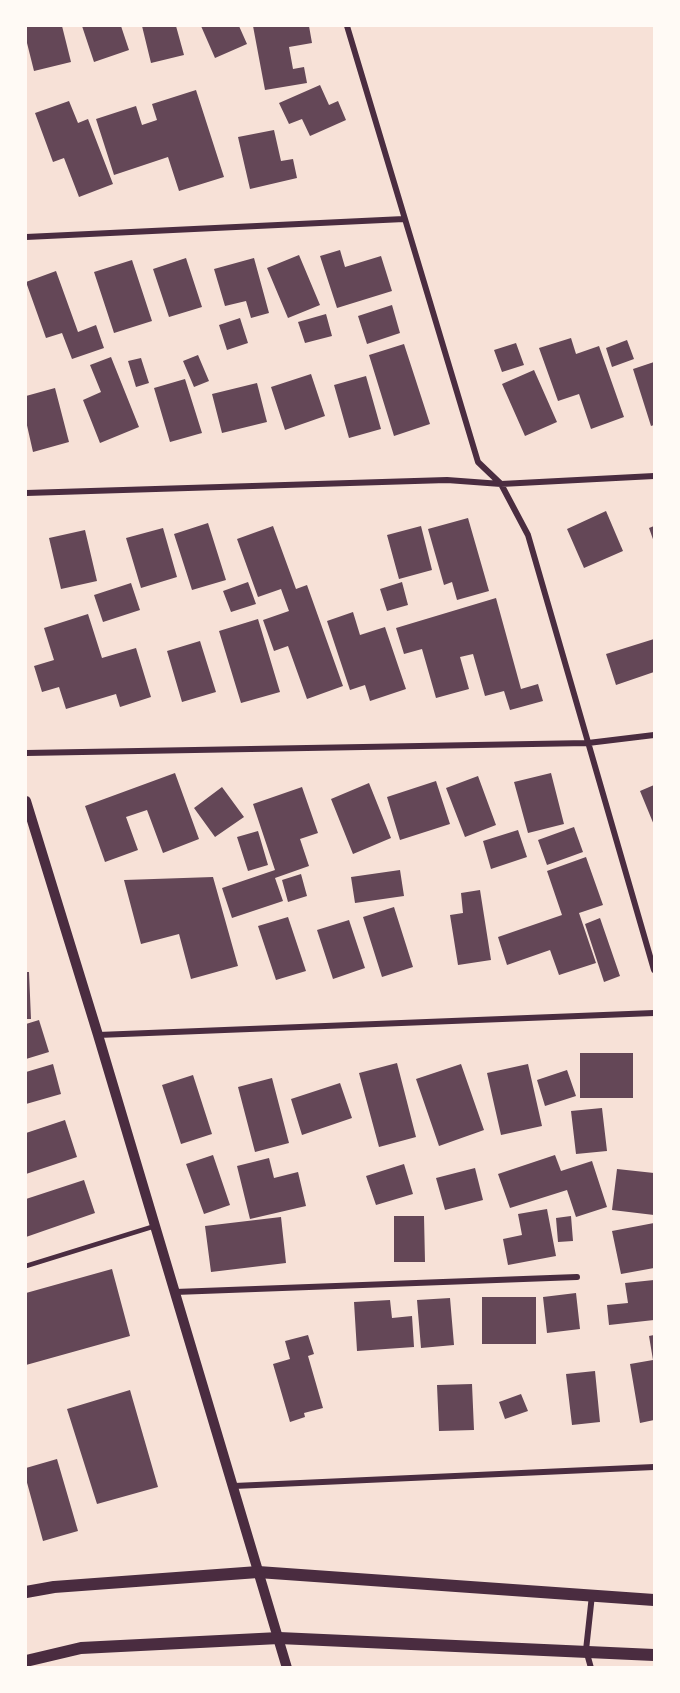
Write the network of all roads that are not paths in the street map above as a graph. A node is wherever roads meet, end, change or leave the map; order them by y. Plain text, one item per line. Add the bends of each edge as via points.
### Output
1 (347, 26) edge
2 (404, 219) junction
3 (26, 237) edge
4 (654, 476) edge
5 (501, 484) junction
6 (26, 493) edge
7 (654, 735) edge
8 (588, 743) junction
9 (26, 753) edge
10 (26, 802) edge
11 (654, 970) edge
12 (654, 1013) edge
13 (98, 1035) junction
14 (155, 1226) junction
15 (26, 1266) edge
16 (577, 1277) dead end
17 (175, 1292) junction
18 (654, 1467) edge
19 (234, 1486) junction
20 (258, 1572) junction
21 (26, 1592) edge
22 (592, 1595) junction
23 (654, 1600) edge
24 (279, 1638) junction
25 (586, 1650) junction
26 (654, 1655) edge
27 (26, 1661) edge
28 (287, 1668) edge
29 (591, 1668) edge

1 - 2 street
2 - 3 street
2 - 5 street via 478,462
4 - 5 street
5 - 6 street via 447,480
5 - 8 street via 528,535
7 - 8 street
8 - 9 street
8 - 11 street
10 - 13 street
12 - 13 street
13 - 14 street
14 - 15 lane
14 - 17 street
16 - 17 street
17 - 19 street
18 - 19 street
19 - 20 street
20 - 21 main road
20 - 22 main road
20 - 24 street
22 - 23 main road
22 - 25 street
24 - 25 main road
24 - 27 main road via 81,1648
24 - 28 street
25 - 26 main road
25 - 29 street

